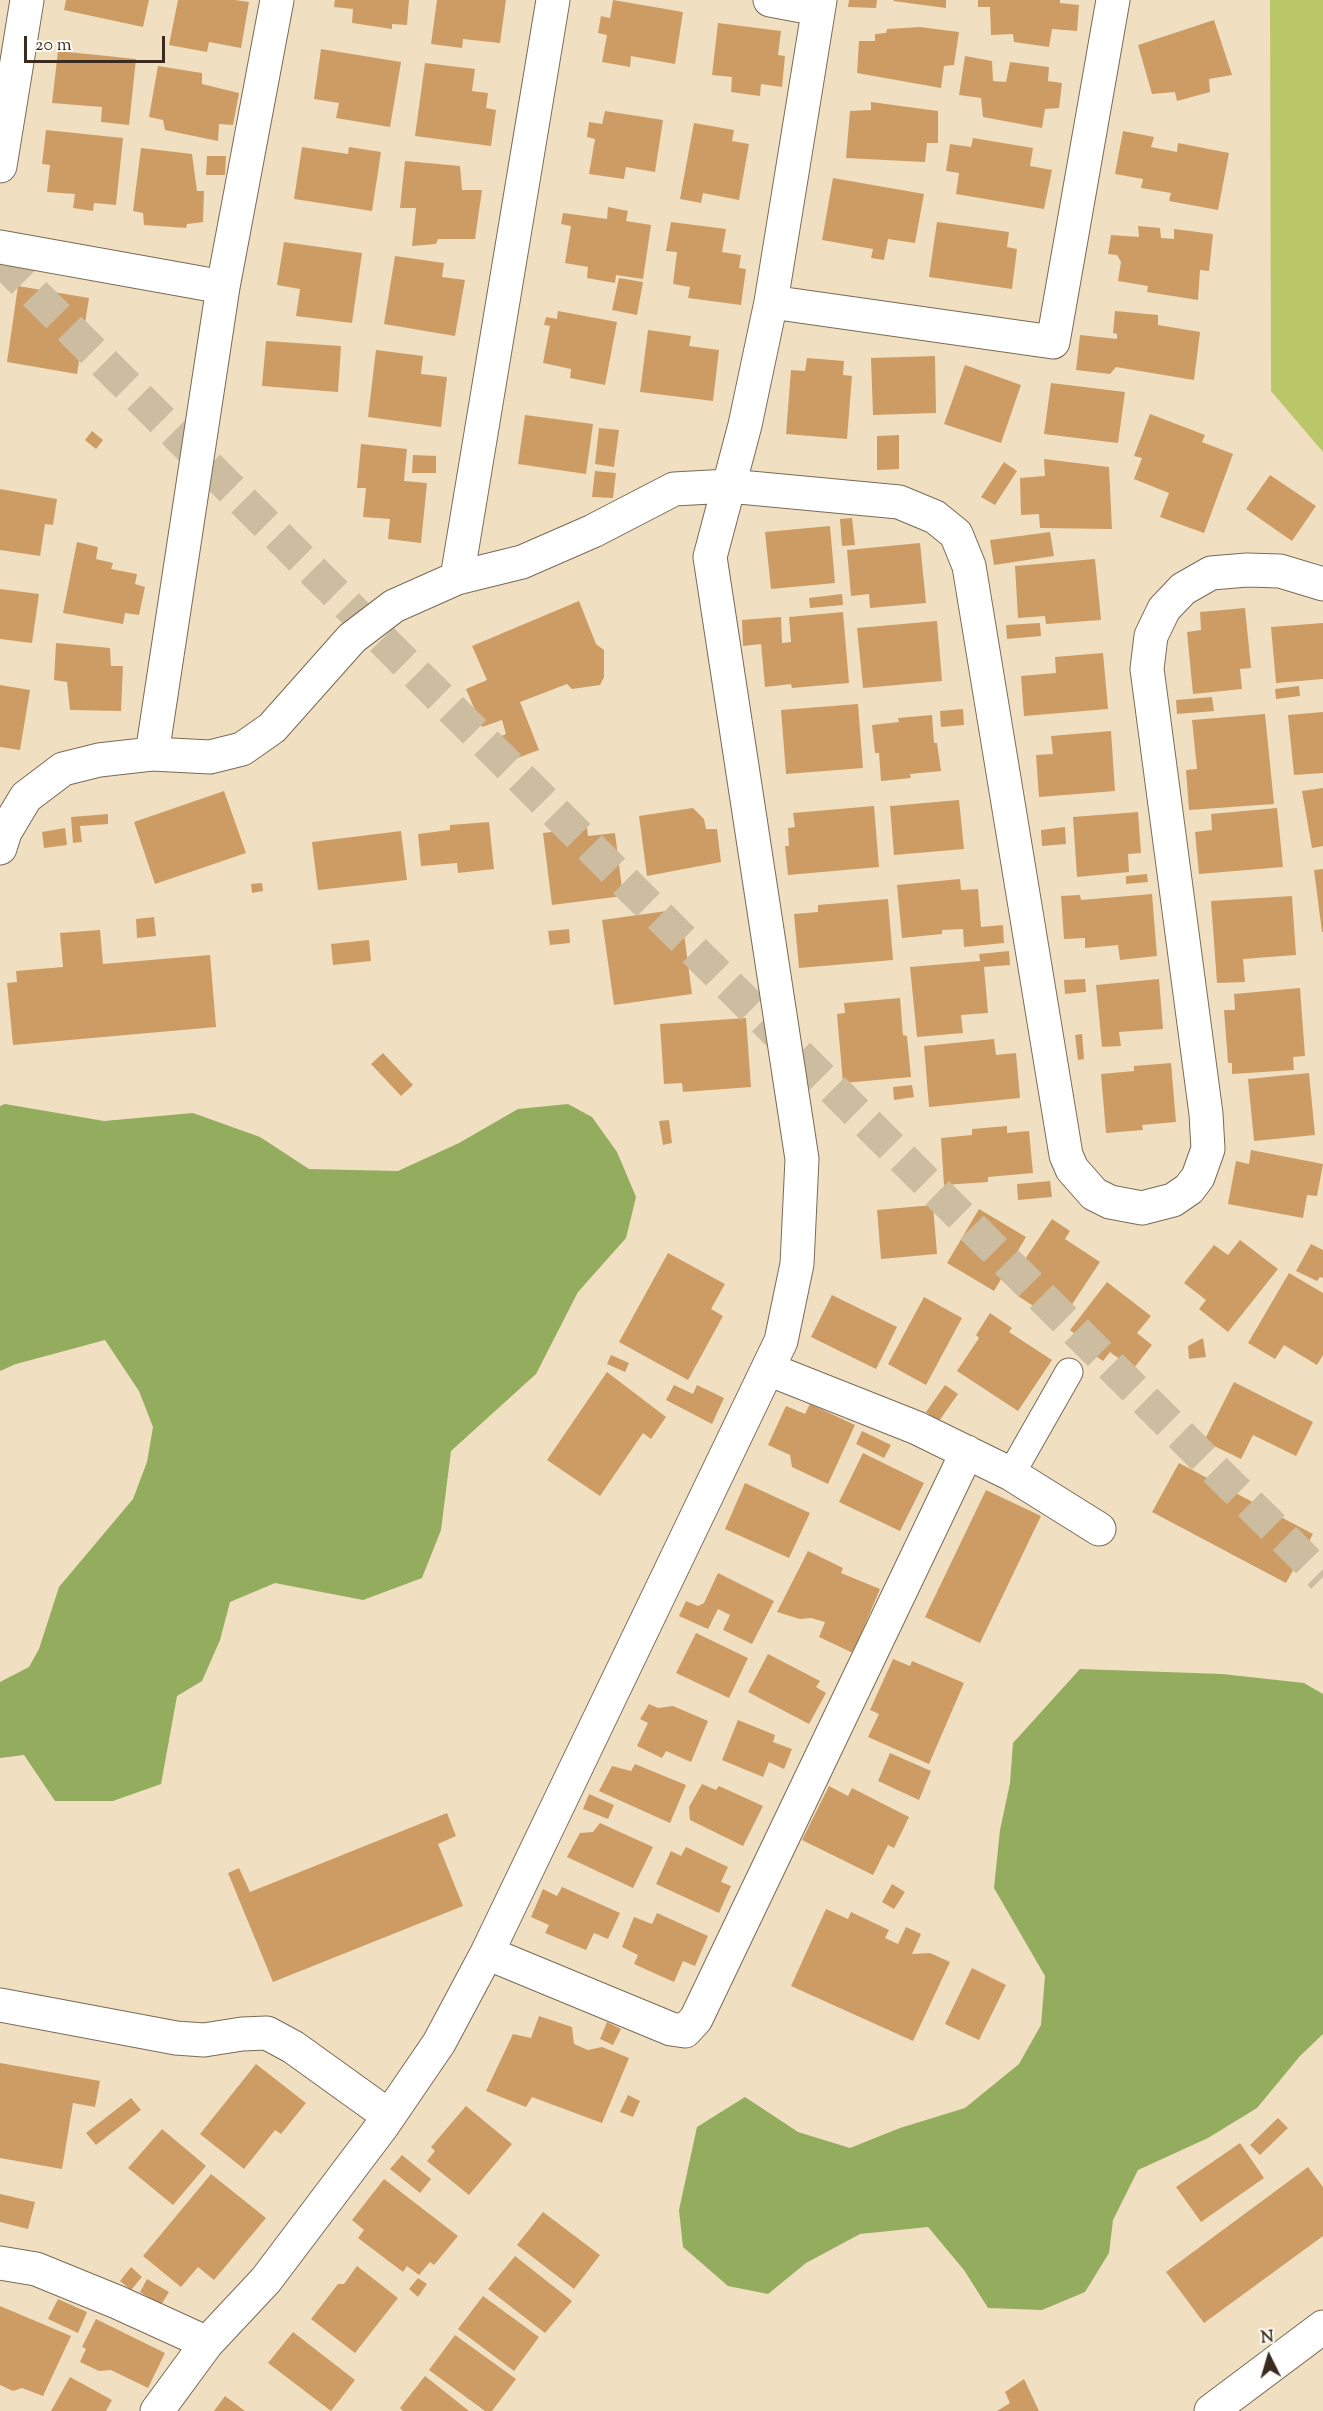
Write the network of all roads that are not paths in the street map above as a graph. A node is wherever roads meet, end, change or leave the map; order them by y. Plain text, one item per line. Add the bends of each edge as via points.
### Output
1 (27, 0) edge
2 (277, 0) edge
3 (553, 0) edge
4 (770, 0) edge
5 (1113, 0) edge
6 (819, 4) edge
7 (0, 166) edge
8 (0, 247) edge
9 (223, 287) junction
10 (771, 302) junction
11 (729, 486) junction
12 (457, 578) junction
13 (1323, 584) edge
14 (152, 754) junction
15 (0, 848) edge
16 (768, 1369) junction
17 (1069, 1372) dead end
18 (966, 1452) junction
19 (1011, 1474) junction
20 (1099, 1529) dead end
21 (487, 1953) junction
22 (0, 2005) edge
23 (389, 2116) junction
24 (0, 2263) edge
25 (1323, 2327) edge
26 (207, 2343) junction
27 (157, 2411) edge
28 (1211, 2411) edge

1 - 7 street
2 - 9 street
3 - 12 street
4 - 6 street
5 - 10 street via 1053,342
6 - 10 street
8 - 9 street
9 - 14 street
10 - 11 street
11 - 12 street via 674,489 522,562
11 - 13 street via 899,502 935,517 956,534 969,566 1066,1155 1072,1169 1094,1194 1110,1202 1142,1208 1173,1200 1190,1189 1208,1149 1146,669 1151,636 1164,609 1184,589 1211,573 1280,571
11 - 16 street via 710,557 802,1159 797,1264 781,1341
12 - 14 street via 394,606 352,638 272,728 242,749 210,757
14 - 15 street via 63,769 26,797
16 - 18 street via 917,1428
16 - 21 street
17 - 19 lane
18 - 19 street
18 - 21 street via 696,2019 685,2031 671,2029
19 - 20 street
21 - 23 street via 439,2043
22 - 23 street via 176,2038 204,2040 267,2033
23 - 26 street via 266,2280
24 - 26 street via 36,2269
25 - 28 street
26 - 27 street

